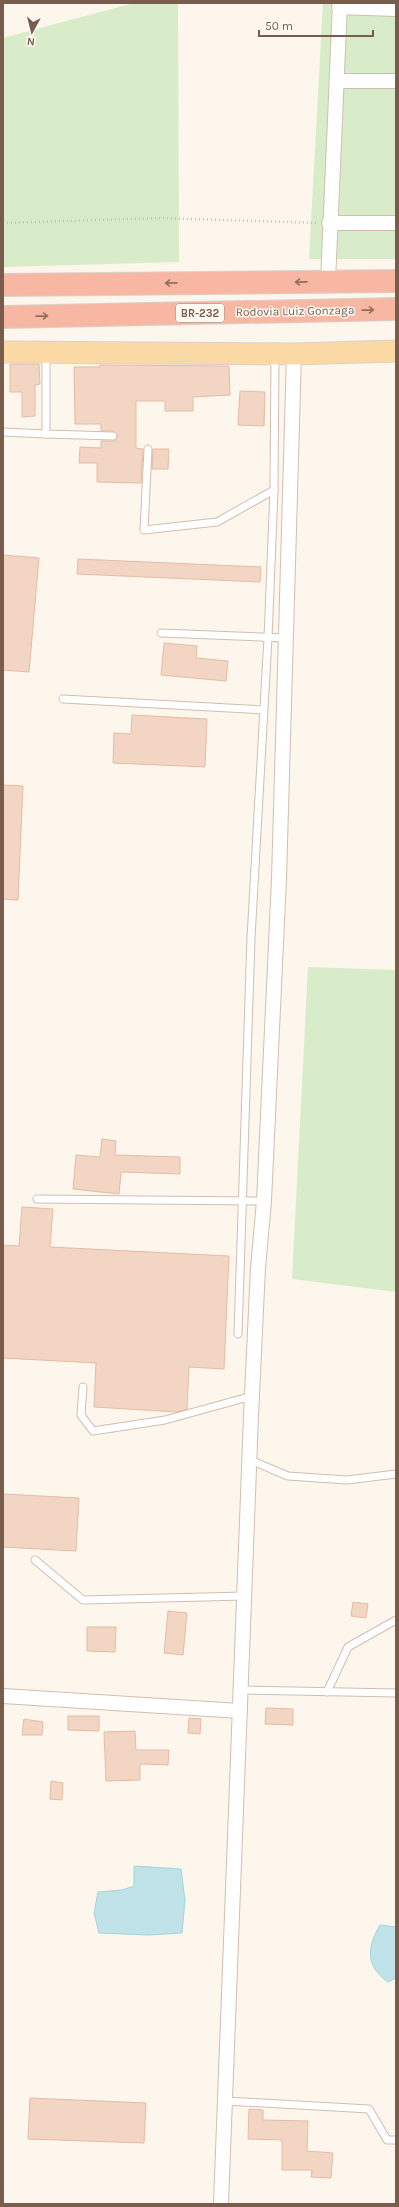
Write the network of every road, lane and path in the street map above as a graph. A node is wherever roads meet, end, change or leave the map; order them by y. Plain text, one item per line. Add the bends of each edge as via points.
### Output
1 (340, 5) edge
2 (396, 8) edge
3 (337, 81) junction
4 (396, 81) edge
5 (329, 223) junction
6 (396, 223) edge
7 (3, 224) edge
8 (396, 281) edge
9 (328, 282) junction
10 (3, 285) edge
11 (396, 309) edge
12 (3, 317) edge
13 (396, 351) edge
14 (3, 352) edge
15 (46, 352) junction
16 (284, 354) junction
17 (3, 432) edge
18 (46, 434) junction
19 (113, 436) dead end
20 (148, 449) dead end
21 (274, 490) junction
22 (161, 633) dead end
23 (268, 638) junction
24 (284, 638) junction
25 (63, 699) dead end
26 (263, 710) junction
27 (37, 1199) dead end
28 (242, 1200) junction
29 (264, 1201) junction
30 (238, 1334) dead end
31 (83, 1387) dead end
32 (252, 1396) junction
33 (250, 1460) junction
34 (396, 1474) edge
35 (35, 1560) dead end
36 (244, 1596) junction
37 (396, 1620) edge
38 (240, 1690) junction
39 (327, 1692) junction
40 (396, 1693) edge
41 (3, 1696) edge
42 (240, 1711) junction
43 (224, 2101) junction
44 (396, 2140) edge
45 (221, 2204) edge

1 - 2 street
1 - 3 street
3 - 4 street
3 - 5 street
5 - 6 street
5 - 7 path via 160,218
5 - 9 street
8 - 9 highway
9 -> 10 highway
12 -> 11 highway, Rodovia Luiz Gonzaga / BR-232
13 - 16 main road
14 - 15 main road
15 - 16 main road
15 - 18 lane
16 - 21 lane
16 - 24 street
17 - 18 lane
18 - 19 lane
20 - 21 lane via 144,530 217,522
21 - 23 lane
22 - 23 lane
23 - 24 lane
23 - 26 lane
24 - 29 street via 279,879
25 - 26 lane
26 - 28 lane via 251,938
27 - 28 lane
28 - 29 lane
28 - 30 lane
29 - 32 street
31 - 32 lane via 81,1415 94,1431 165,1420
32 - 33 street
33 - 34 lane via 288,1476 347,1480
33 - 36 street
35 - 36 lane via 83,1600
36 - 38 street
37 - 39 lane via 348,1647
38 - 39 lane
38 - 42 street
39 - 40 lane
41 - 42 street
42 - 43 street
43 - 44 lane via 369,2109 387,2140
43 - 45 street

